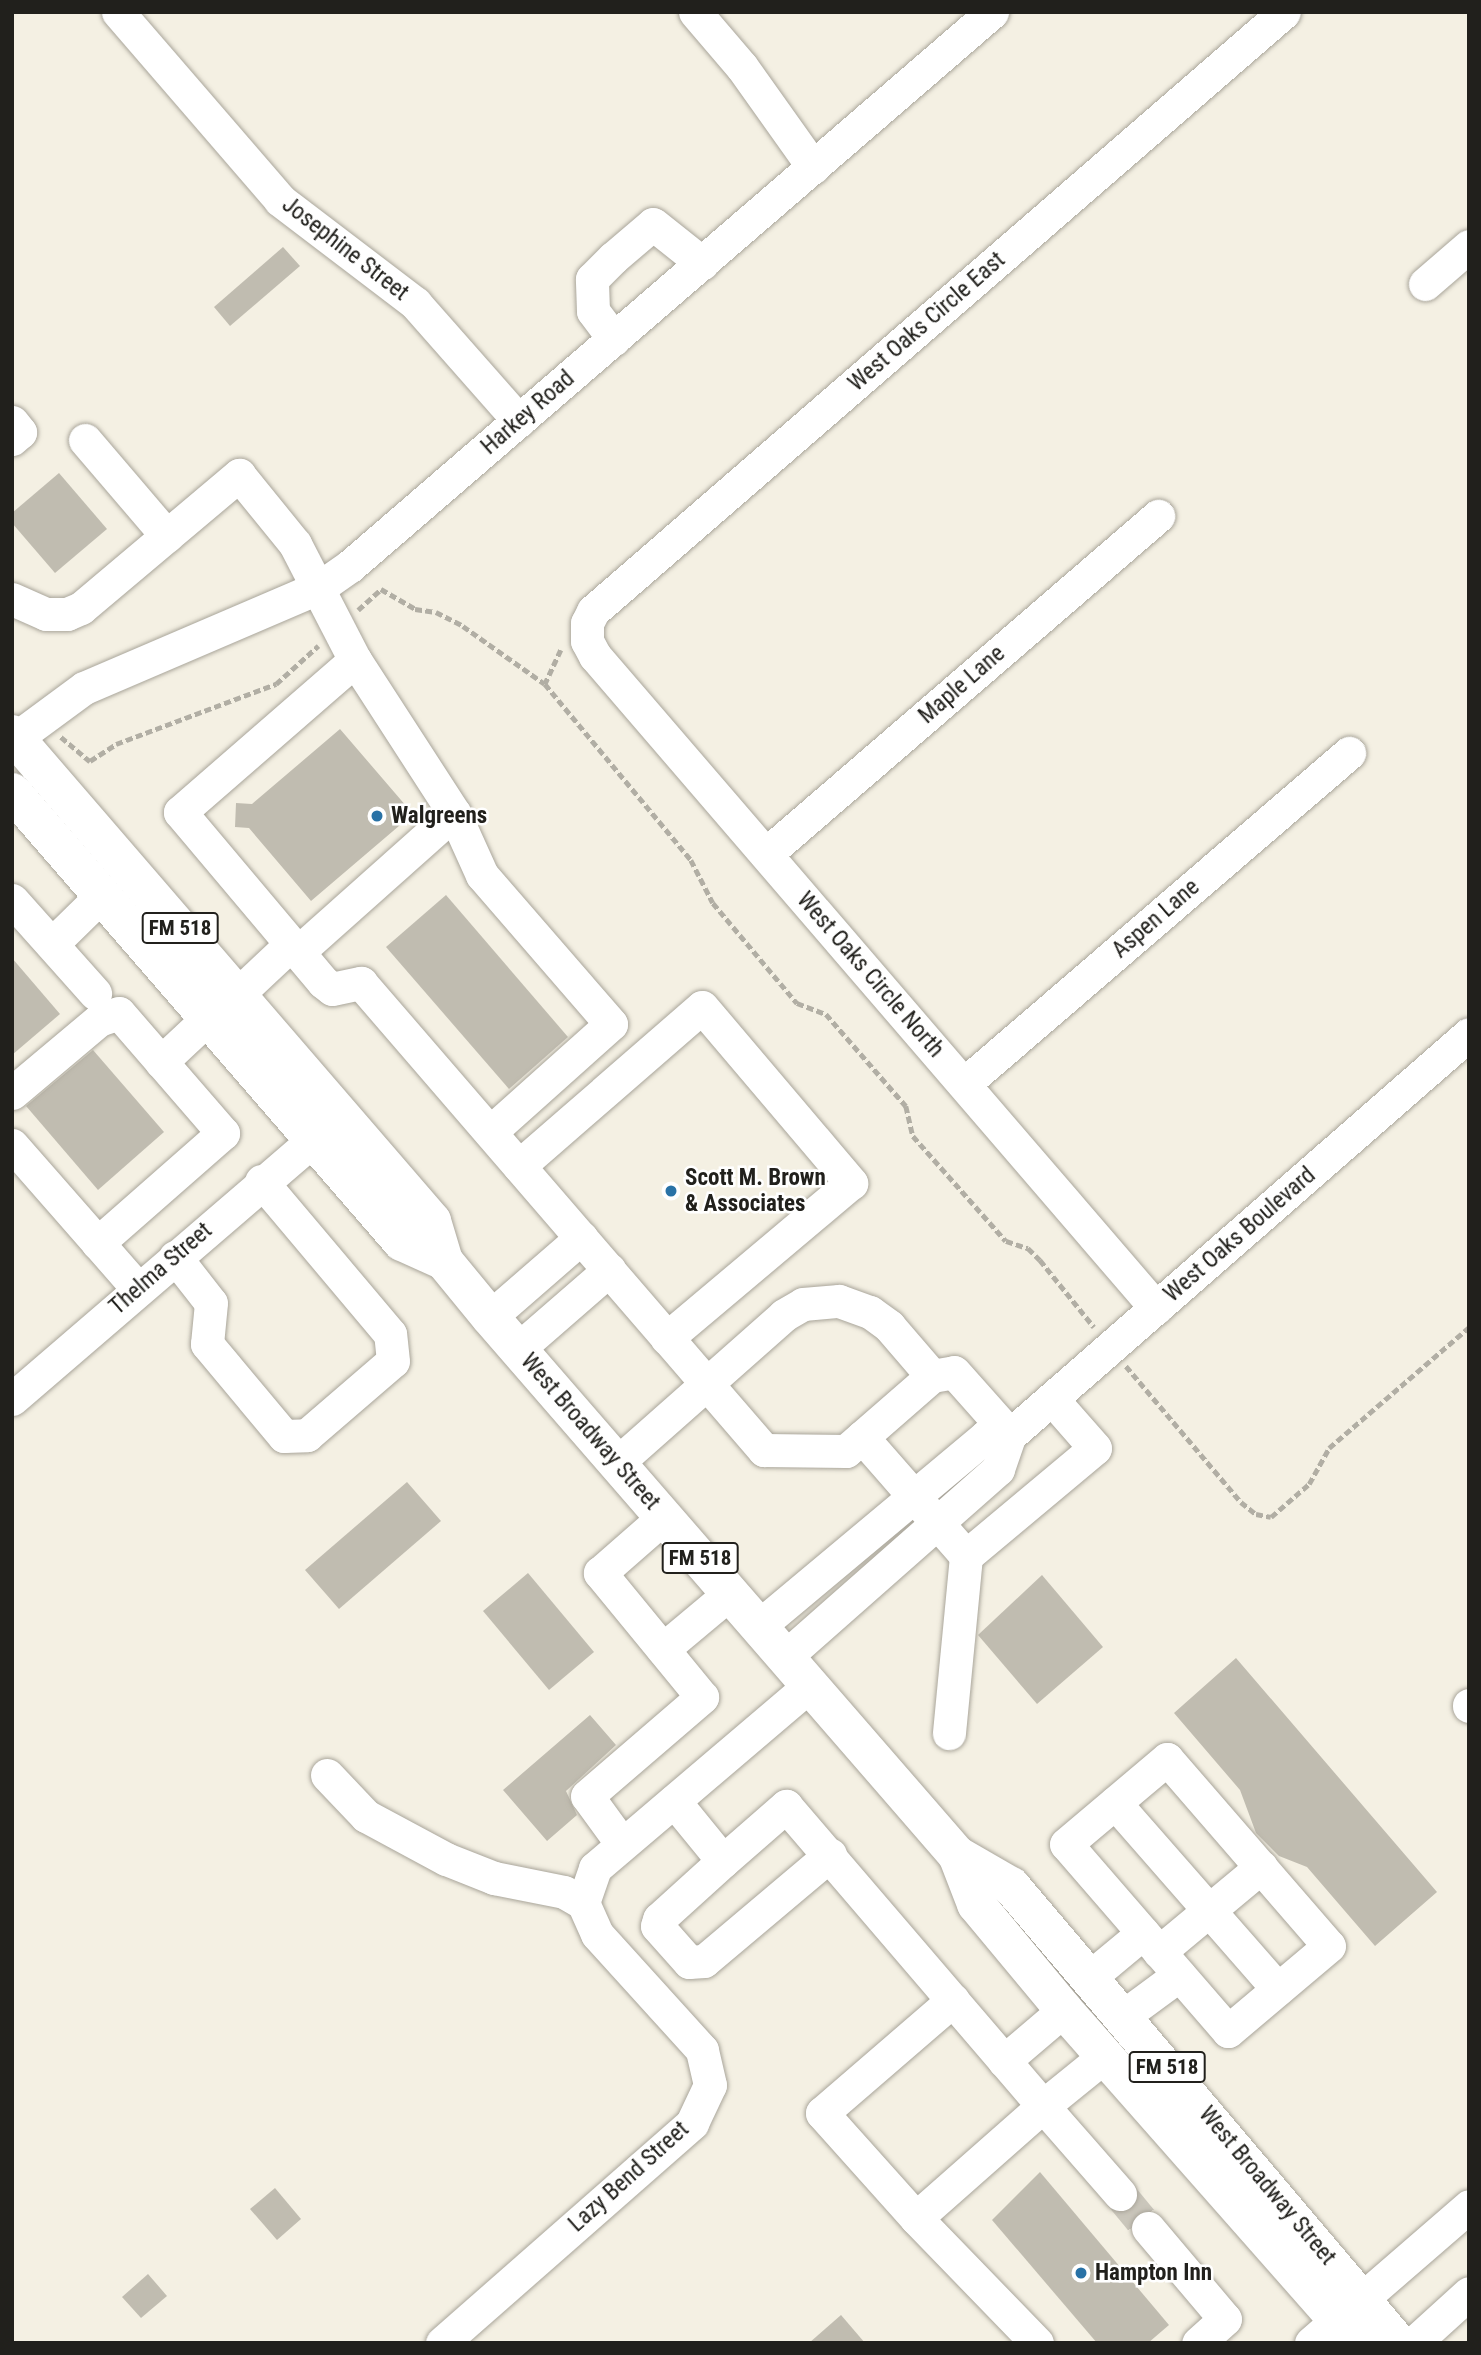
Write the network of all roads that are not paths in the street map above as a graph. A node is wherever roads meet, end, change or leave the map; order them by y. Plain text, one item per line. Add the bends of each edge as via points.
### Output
1 (118, 12) edge
2 (695, 12) edge
3 (992, 12) edge
4 (1284, 12) edge
5 (813, 167) junction
6 (1469, 246) edge
7 (702, 263) junction
8 (1425, 284) dead end
9 (614, 339) junction
10 (519, 421) junction
11 (12, 422) edge
12 (12, 439) edge
13 (85, 440) dead end
14 (1158, 516) dead end
15 (167, 536) junction
16 (320, 587) junction
17 (12, 598) edge
18 (587, 640) joint
19 (355, 660) junction
20 (13, 738) edge
21 (1349, 753) dead end
22 (12, 792) edge
23 (454, 813) junction
24 (766, 854) junction
25 (102, 895) junction
26 (12, 900) edge
27 (52, 944) junction
28 (295, 948) junction
29 (95, 993) dead end
30 (237, 994) junction
31 (208, 1018) junction
32 (1469, 1034) edge
33 (161, 1062) junction
34 (964, 1084) junction
35 (12, 1093) edge
36 (490, 1132) junction
37 (311, 1142) junction
38 (12, 1144) edge
39 (519, 1166) junction
40 (261, 1181) junction
41 (581, 1238) junction
42 (98, 1243) junction
43 (175, 1257) junction
44 (444, 1261) junction
45 (609, 1270) junction
46 (138, 1289) junction
47 (1156, 1308) junction
48 (490, 1317) junction
49 (667, 1338) junction
50 (518, 1349) junction
51 (932, 1376) junction
52 (707, 1383) junction
53 (12, 1399) edge
54 (1052, 1399) junction
55 (1010, 1435) junction
56 (862, 1437) junction
57 (617, 1463) junction
58 (914, 1496) junction
59 (664, 1517) junction
60 (937, 1522) junction
61 (966, 1556) junction
62 (730, 1593) junction
63 (759, 1626) junction
64 (663, 1649) junction
65 (785, 1657) junction
66 (810, 1685) junction
67 (949, 1733) dead end
68 (327, 1775) dead end
69 (674, 1801) junction
70 (1115, 1803) junction
71 (622, 1844) junction
72 (830, 1855) junction
73 (957, 1855) junction
74 (723, 1861) junction
75 (1261, 1867) junction
76 (583, 1903) junction
77 (1209, 1910) junction
78 (1007, 1940) junction
79 (1160, 1953) junction
80 (1090, 1977) junction
81 (1278, 1989) junction
82 (953, 2000) junction
83 (1064, 2010) junction
84 (1122, 2017) junction
85 (1106, 2055) junction
86 (1004, 2061) junction
87 (1182, 2084) junction
88 (1043, 2106) junction
89 (1120, 2194) tunnel mouth
90 (1469, 2206) edge
91 (916, 2218) junction
92 (1148, 2228) tunnel mouth
93 (1469, 2293) edge
94 (1341, 2326) edge
95 (442, 2343) edge
96 (1037, 2343) edge
97 (1198, 2343) edge
98 (1398, 2343) edge
99 (1414, 2343) edge

1 - 10 street, Josephine Street via 280,200 415,303
2 - 5 street via 743,67
3 - 5 street, Harkey Road
4 - 18 street, West Oaks Circle East via 593,611
5 - 7 street, Harkey Road
6 - 8 street
7 - 9 street, Harkey Road
7 - 9 street via 653,224 612,258 592,279 593,311
9 - 10 street, Harkey Road
10 - 16 street, Harkey Road
11 - 12 street via 20,432
13 - 15 street
14 - 24 street, Maple Lane
15 - 16 street via 239,475 295,544
15 - 17 street via 81,608 67,614 27,609
16 - 19 street
16 - 20 street, Harkey Road via 84,688
18 - 24 street, West Oaks Circle North via 595,656
19 - 23 street
19 - 28 street via 180,812
20 - 30 main road, West Broadway Street / FM 518
21 - 34 street, Aspen Lane
22 - 25 main road, West Broadway Street / FM 518
23 - 28 street
23 - 36 street via 482,875 611,1024
24 - 34 street, West Oaks Circle North
25 - 27 street
25 - 31 main road, West Broadway Street / FM 518
26 - 27 street
27 - 29 street
28 - 30 street
28 - 36 street via 332,989 361,983
30 - 44 main road, West Broadway Street / FM 518 via 432,1221
31 - 33 street
31 - 37 main road, West Broadway Street / FM 518
32 - 47 street, West Oaks Boulevard
33 - 35 street via 118,1013 99,1020
33 - 42 street via 223,1133
34 - 47 street, West Oaks Circle North
36 - 39 street
37 - 40 street, Thelma Street
37 - 44 main road, West Broadway Street / FM 518 via 402,1242
38 - 42 street
39 - 41 street
39 - 49 street via 702,1007 851,1183
40 - 43 street, Thelma Street
40 - 43 street via 390,1334 393,1361 307,1435 284,1436 207,1344 211,1303
41 - 45 street
41 - 48 street
42 - 46 street
43 - 46 street, Thelma Street
44 - 48 main road, West Broadway Street / FM 518
45 - 49 street
45 - 50 street
46 - 53 street, Thelma Street
47 - 54 street, West Oaks Boulevard
48 - 50 main road, West Broadway Street / FM 518
49 - 52 street
50 - 57 main road, West Broadway Street / FM 518
51 - 52 street via 889,1326 870,1312 839,1301 822,1301 803,1304 784,1315
51 - 55 street via 954,1372
51 - 56 street
52 - 56 street via 764,1450 846,1451
52 - 57 street
54 - 55 street, West Oaks Boulevard
54 - 61 street via 1094,1448
55 - 58 street, West Oaks Boulevard via 986,1436
55 - 60 street, West Oaks Boulevard via 998,1469
56 - 58 street
57 - 59 main road, West Broadway Street / FM 518
58 - 60 street
58 - 63 street, West Oaks Boulevard
59 - 62 main road, West Broadway Street / FM 518
59 - 64 street via 600,1573
60 - 61 street
60 - 65 street, West Oaks Boulevard
61 - 67 street
62 - 63 main road, West Broadway Street / FM 518
62 - 64 street
63 - 65 main road, West Broadway Street / FM 518
64 - 71 street via 702,1697 587,1796
65 - 66 main road, West Broadway Street / FM 518
66 - 69 street
66 - 73 main road, West Broadway Street / FM 518
68 - 76 street via 366,1816 446,1859 494,1878 564,1892
69 - 71 street
69 - 74 street
70 - 75 street via 1167,1759
70 - 77 street
70 - 79 street via 1066,1844
71 - 76 street via 595,1868
72 - 74 street via 786,1806
72 - 74 street via 704,1961 689,1962 657,1926 659,1919
72 - 82 street
73 - 78 main road, West Broadway Street / FM 518 via 976,1904
73 - 80 main road, West Broadway Street / FM 518 via 1010,1886
75 - 77 street
75 - 81 street via 1329,1946
76 - 95 street, Lazy Bend Street via 597,1934 702,2050 710,2085 692,2123
77 - 79 street
77 - 81 street
78 - 83 main road, West Broadway Street / FM 518
78 - 84 main road via 1029,1944 1086,1998
79 - 80 street
79 - 81 street via 1228,2031
79 - 84 street
80 - 84 main road, West Broadway Street / FM 518
82 - 86 street
82 - 91 street via 822,2113
83 - 85 main road, West Broadway Street / FM 518
83 - 86 street
83 - 87 main road via 1115,2037 1150,2070
84 - 87 main road, West Broadway Street / FM 518
85 - 88 street
85 - 94 main road, West Broadway Street / FM 518
86 - 88 street
87 - 94 main road, West Broadway Street / FM 518
88 - 89 street
88 - 91 street
90 - 94 street
91 - 96 street
92 - 97 street via 1225,2319
93 - 99 street
94 - 98 main road, West Broadway Street / FM 518

